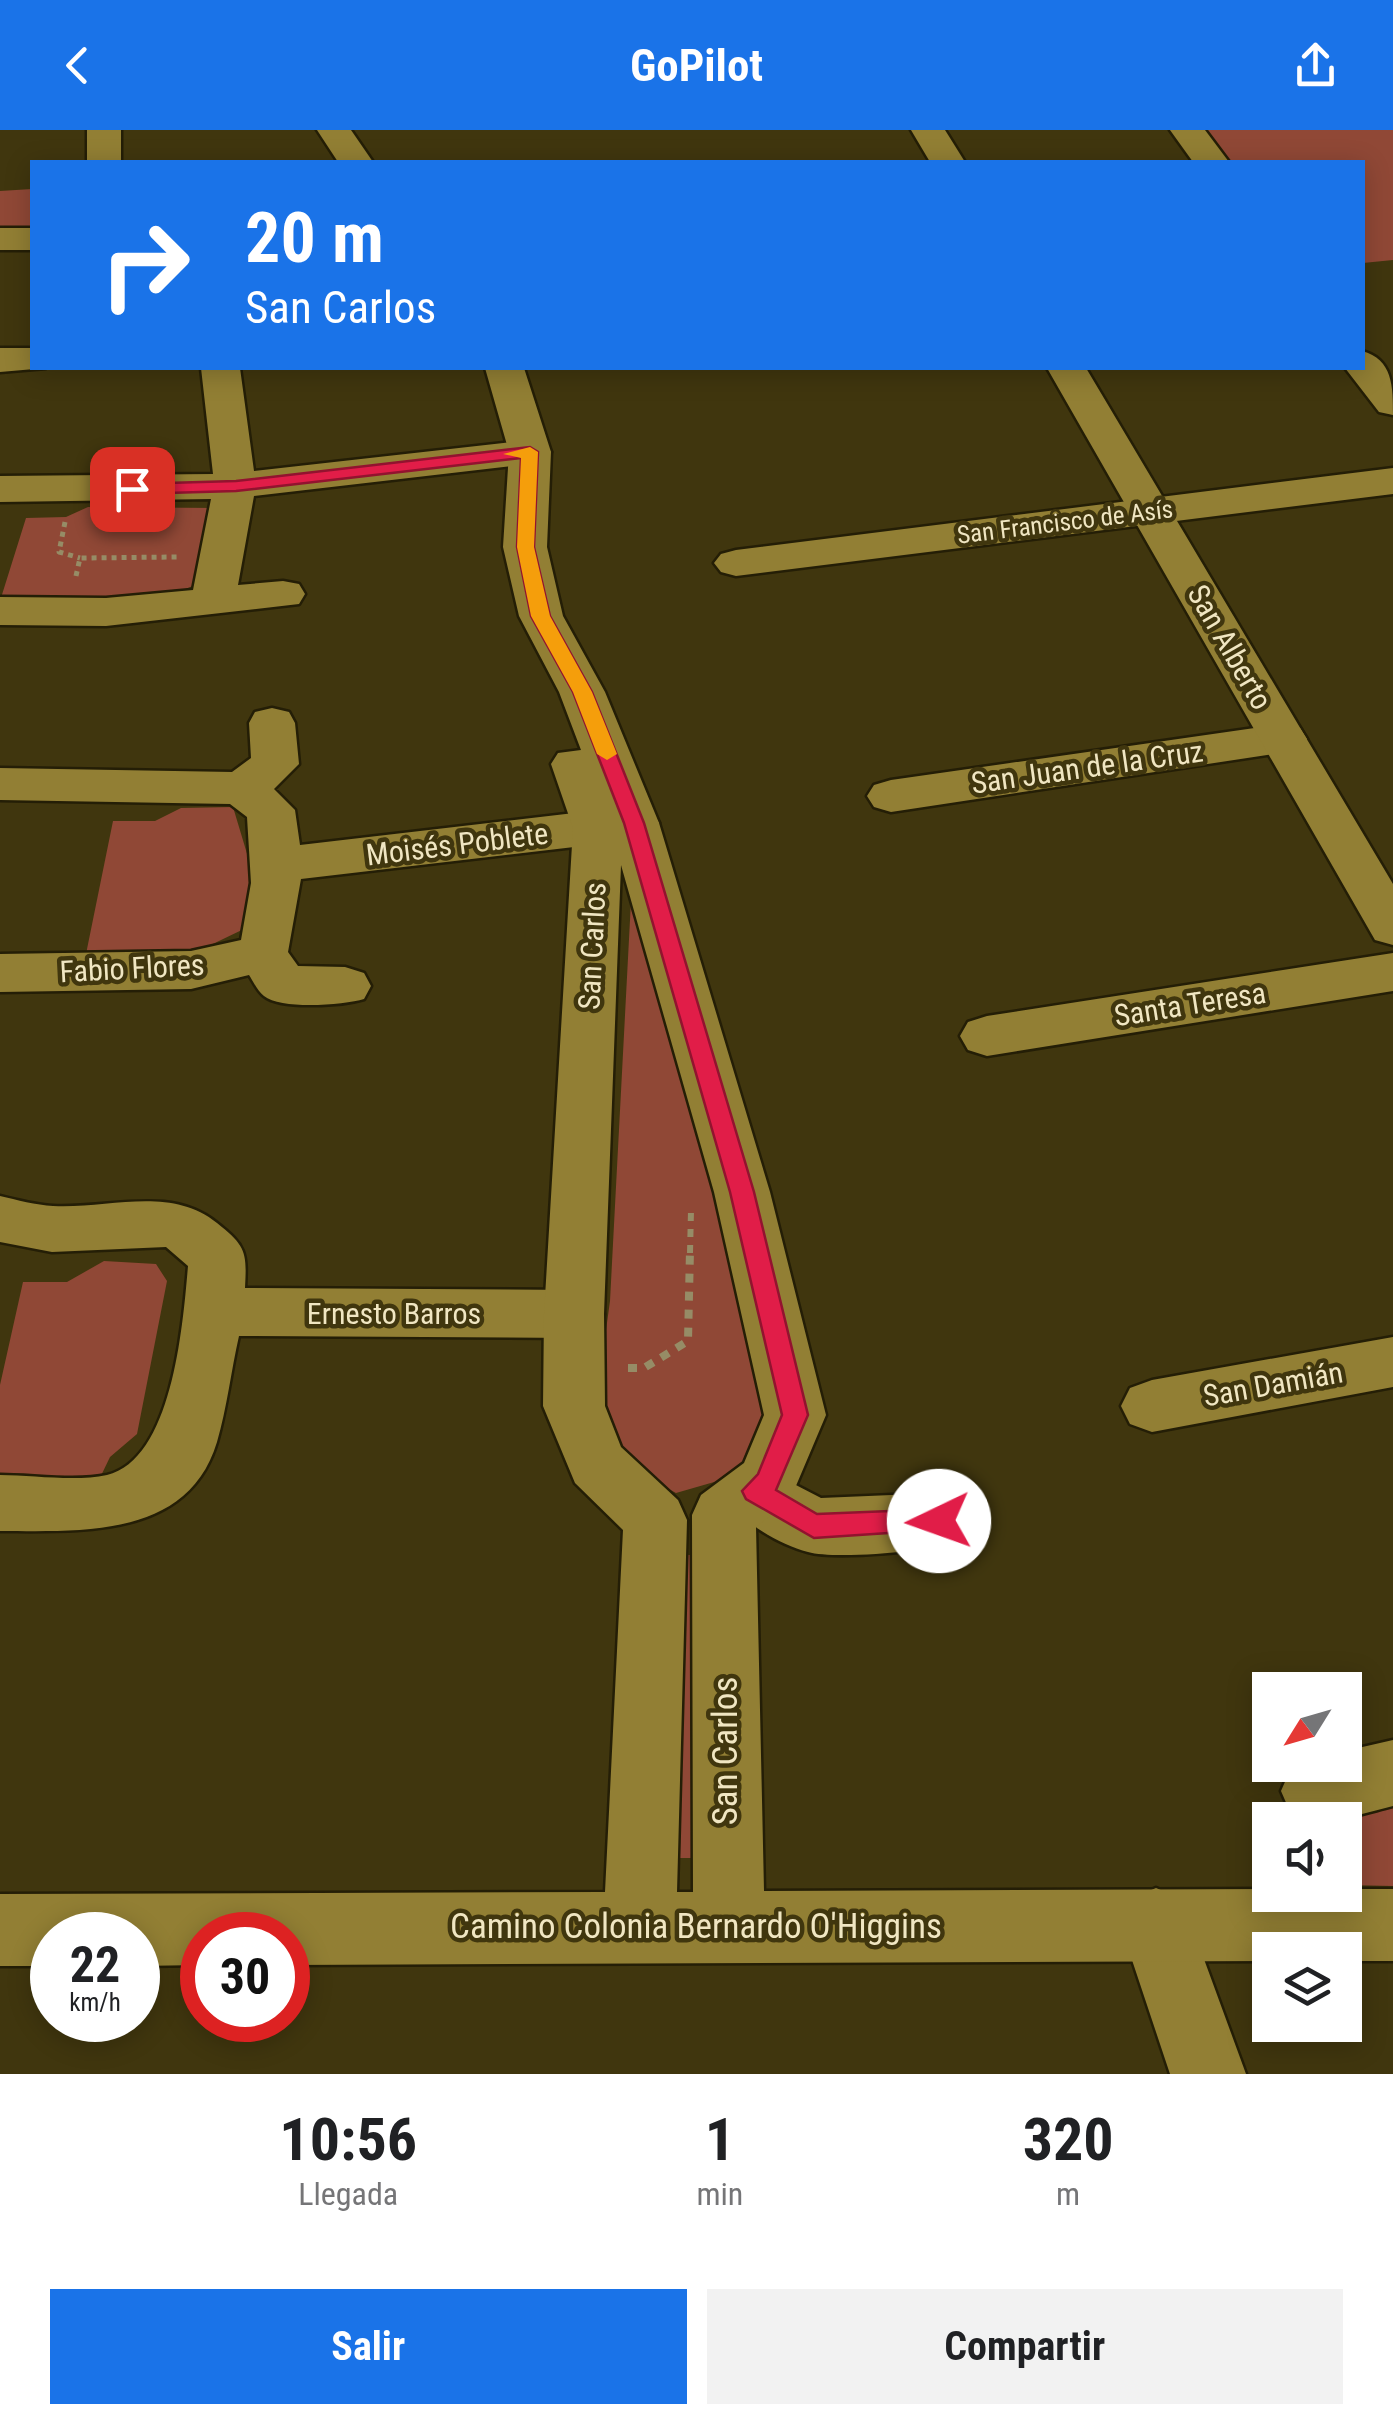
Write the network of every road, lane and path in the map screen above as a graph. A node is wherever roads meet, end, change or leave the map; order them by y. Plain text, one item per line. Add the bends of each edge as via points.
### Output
1 (104, 130) edge
2 (334, 130) edge
3 (928, 130) edge
4 (1187, 130) edge
5 (104, 160) edge
6 (354, 160) edge
7 (946, 160) edge
8 (1210, 160) edge
9 (0, 239) edge
10 (30, 239) edge
11 (0, 360) edge
12 (30, 360) edge
13 (1365, 366) edge
14 (220, 370) edge
15 (470, 370) edge
16 (504, 370) edge
17 (1067, 370) edge
18 (1393, 403) edge
19 (512, 454) junction
20 (1393, 480) edge
21 (236, 486) junction
22 (0, 489) edge
23 (64, 491) junction
24 (1150, 511) junction
25 (221, 556) junction
26 (80, 558) junction
27 (736, 563) dead end
28 (282, 594) dead end
29 (213, 600) junction
30 (0, 611) edge
31 (68, 612) junction
32 (272, 723) dead end
33 (1283, 739) junction
34 (0, 784) edge
35 (242, 789) junction
36 (891, 796) dead end
37 (616, 826) junction
38 (279, 864) junction
39 (1393, 927) edge
40 (262, 954) junction
41 (0, 972) edge
42 (1393, 972) edge
43 (345, 986) dead end
44 (987, 1036) dead end
45 (691, 1209) dead end
46 (26, 1224) edge
47 (214, 1312) junction
48 (574, 1340) junction
49 (1393, 1362) edge
50 (1152, 1406) dead end
51 (0, 1503) edge
52 (739, 1503) junction
53 (655, 1520) junction
54 (939, 1521) dead end
55 (1393, 1773) edge
56 (1316, 1791) dead end
57 (1156, 1924) junction
58 (1393, 1924) edge
59 (640, 1926) junction
60 (729, 1926) junction
61 (0, 1930) edge
62 (1208, 2074) edge

1 - 5 street
2 - 6 street
3 - 7 street
4 - 8 street
9 - 10 street
11 - 12 street
13 - 18 street
14 - 21 street
15 - 19 street, San Carlos
16 - 19 street, San Carlos
17 - 24 street, San Alberto
19 - 21 street
19 - 37 street, San Carlos via 494,550 508,628 553,700
20 - 24 street, San Francisco de Asís
21 - 23 street
21 - 25 street
22 - 23 street
23 - 26 path via 59,552
24 - 27 street, San Francisco de Asís
24 - 33 street, San Alberto
25 - 26 path
25 - 29 street
26 - 31 path
28 - 29 street
29 - 31 street
30 - 31 street
32 - 35 street via 275,764
33 - 36 street, San Juan de la Cruz
33 - 39 street, San Alberto
34 - 35 street
35 - 38 street via 270,810
37 - 38 street, Moisés Poblete
37 - 48 street, San Carlos
37 - 52 street, San Carlos via 742,1192 795,1415 768,1481
38 - 40 street via 275,922
40 - 41 street, Fabio Flores via 191,970
40 - 43 street via 283,984
42 - 44 street, Santa Teresa
45 - 48 path via 688,1341 644,1368
46 - 47 street via 178,1224 218,1257
47 - 48 street, Ernesto Barros
47 - 51 street via 185,1445 155,1484 107,1503
48 - 53 street, San Carlos via 574,1406 597,1464
49 - 50 street, San Damián
52 - 53 street
52 - 54 street via 814,1526
52 - 60 street, San Carlos
53 - 59 street
55 - 56 street
57 - 58 street, Camino Colonia Bernardo O'Higgins
57 - 60 street, Camino Colonia Bernardo O'Higgins
57 - 62 street
59 - 60 street, Camino Colonia Bernardo O'Higgins
59 - 61 street, Camino Colonia Bernardo O'Higgins

